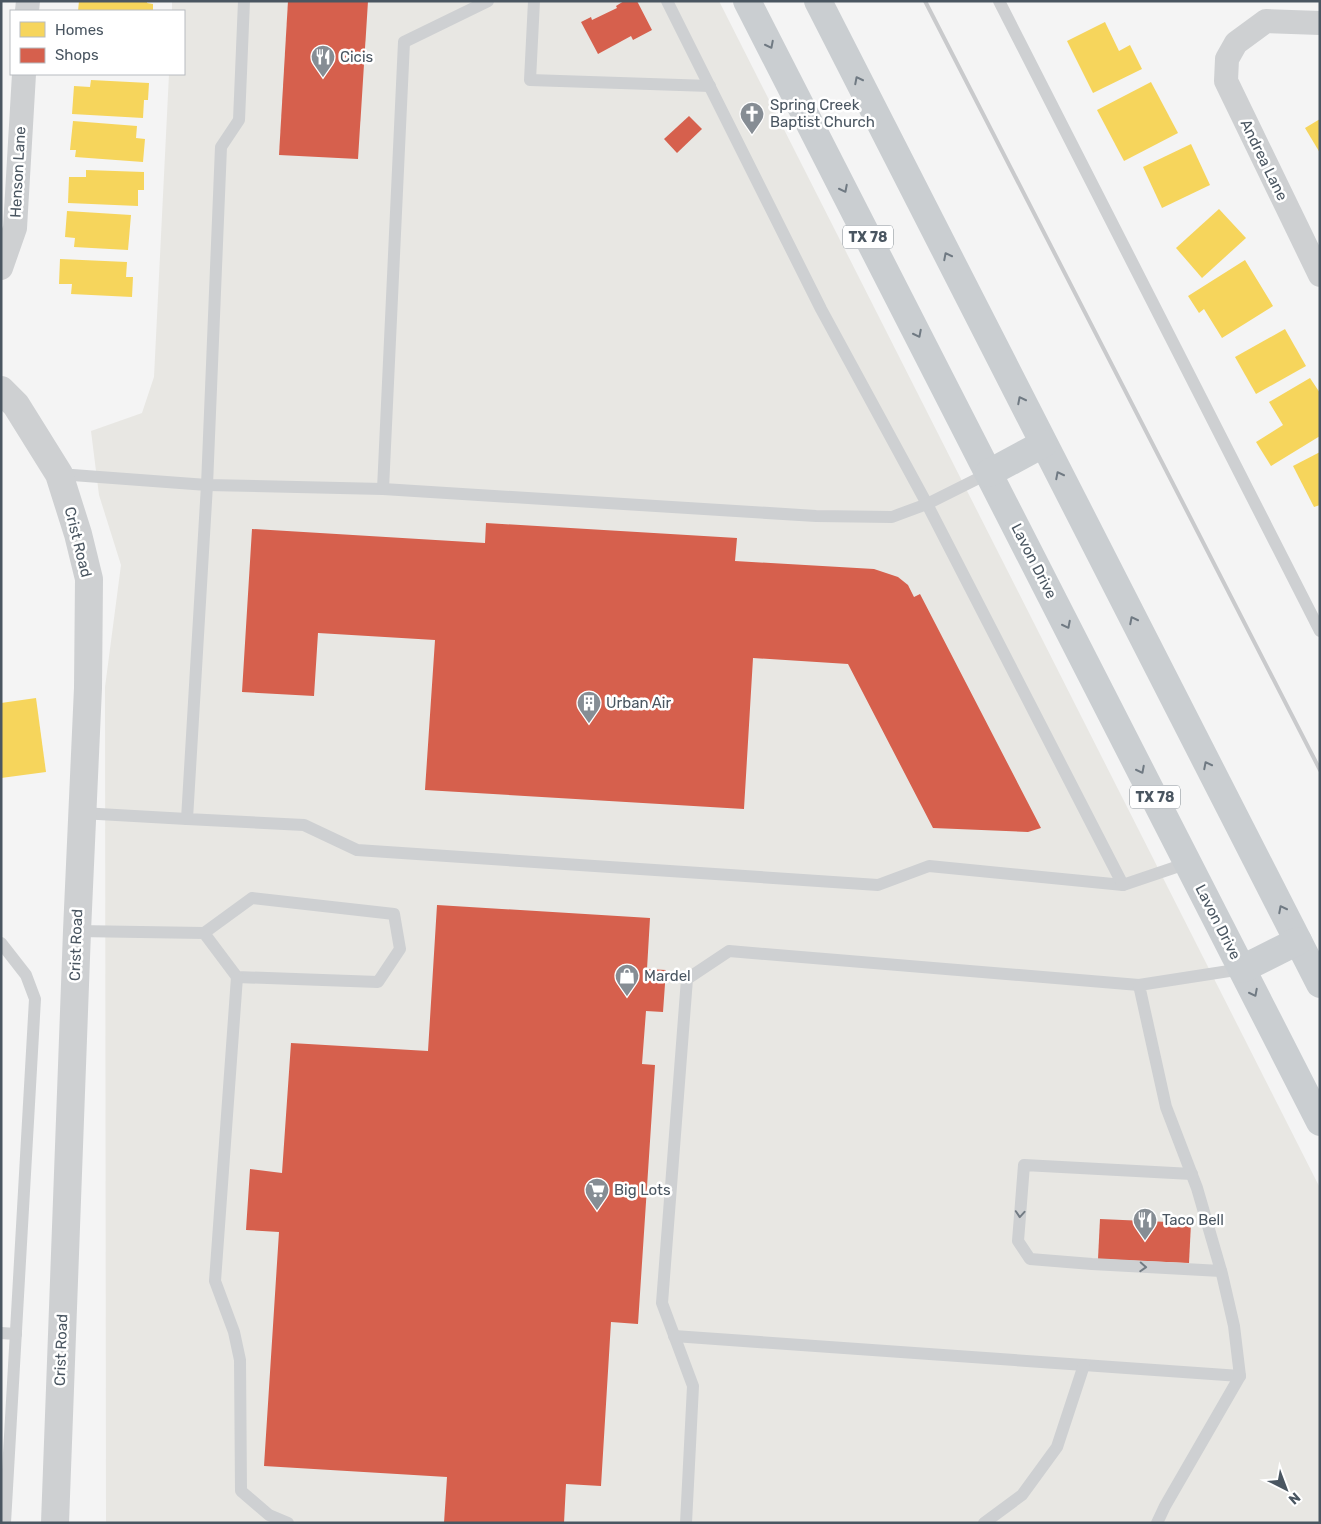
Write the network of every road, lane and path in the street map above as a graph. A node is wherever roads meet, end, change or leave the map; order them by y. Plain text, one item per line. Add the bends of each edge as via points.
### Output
1 (244, 1) edge
2 (488, 1) edge
3 (534, 1) edge
4 (667, 1) edge
5 (748, 1) edge
6 (818, 1) edge
7 (999, 1) edge
8 (1320, 23) edge
9 (24, 75) edge
10 (710, 86) junction
11 (1, 268) edge
12 (1320, 275) edge
13 (1, 390) edge
14 (1043, 444) junction
15 (989, 473) junction
16 (60, 474) junction
17 (207, 485) junction
18 (383, 489) junction
19 (927, 504) junction
20 (1320, 631) edge
21 (82, 813) junction
22 (188, 819) junction
23 (1188, 863) junction
24 (1123, 885) junction
25 (77, 931) junction
26 (204, 933) junction
27 (1298, 941) junction
28 (1, 943) edge
29 (1242, 970) junction
30 (237, 977) junction
31 (1139, 984) junction
32 (1320, 984) edge
33 (1320, 1122) edge
34 (1192, 1174) junction
35 (1221, 1271) junction
36 (1, 1333) edge
37 (16, 1334) junction
38 (674, 1336) junction
39 (1084, 1365) junction
40 (1240, 1376) junction
41 (5, 1523) edge
42 (55, 1523) edge
43 (288, 1523) edge
44 (686, 1523) edge
45 (984, 1523) edge
46 (1157, 1523) edge

1 - 17 lane via 239,120 221,147
2 - 18 lane via 404,42
3 - 10 lane via 530,80
4 - 10 lane
5 -> 15 main road, Lavon Drive / TX 78
14 -> 6 main road
7 - 20 lane
8 - 12 street, Andrea Lane via 1266,21 1236,43 1227,59 1226,81
9 - 11 street, Henson Lane via 15,228
10 - 19 lane via 821,309
13 - 16 street, Crist Road via 16,406
14 - 15 main road
27 -> 14 main road
15 - 19 lane
15 -> 23 main road, Lavon Drive / TX 78
16 - 17 lane
16 - 21 street, Crist Road via 88,579 88,688
17 - 18 lane
17 - 22 lane
18 - 19 lane via 816,516 892,517
19 - 24 lane
21 - 22 lane
21 - 25 street, Crist Road
22 - 24 lane via 304,825 357,850 878,884 929,866
23 - 24 lane
23 - 29 main road, Lavon Drive / TX 78
25 - 26 lane
25 - 42 street, Crist Road
26 - 30 lane
26 - 30 lane via 252,898 394,914 400,949 378,982
27 - 29 main road
27 - 32 main road
28 - 37 lane via 26,975 35,998
29 - 31 lane
29 -> 33 main road, Lavon Drive / TX 78
30 - 43 lane via 215,1281 234,1332 240,1360 241,1491 269,1515
31 - 34 lane via 1166,1107
31 - 38 lane via 729,951 687,979 662,1303
34 - 35 lane
34 -> 35 lane via 1024,1165 1018,1241 1030,1258
35 - 40 lane via 1234,1326
36 - 37 lane
37 - 41 lane
38 - 39 lane
38 - 44 lane via 693,1386
39 - 40 lane
39 - 45 lane via 1057,1446 1022,1495
40 - 46 lane

